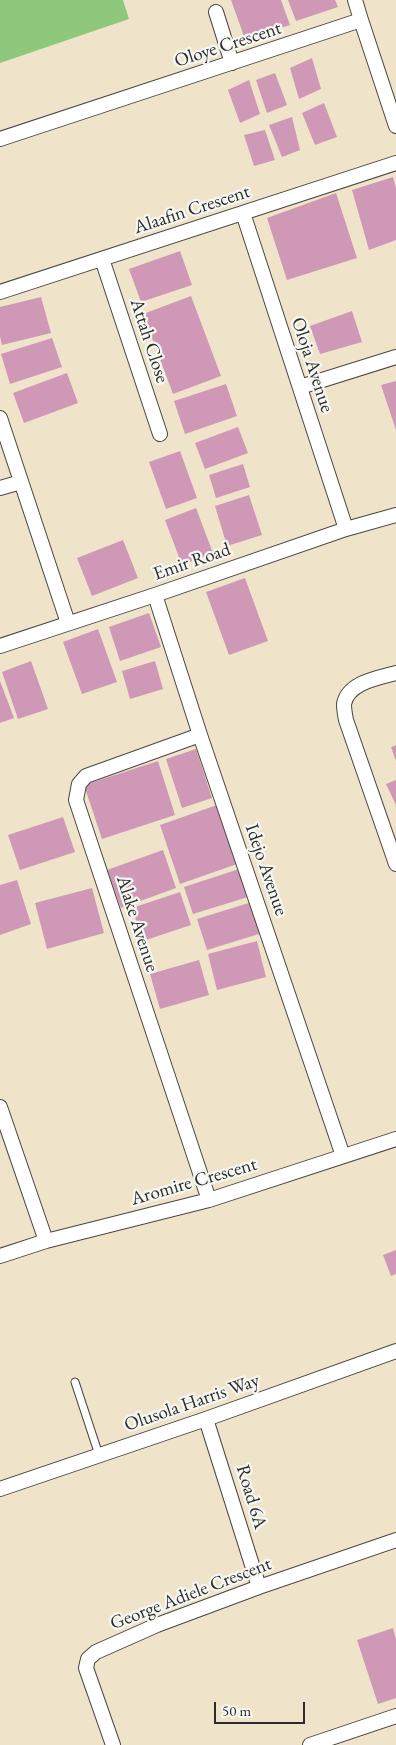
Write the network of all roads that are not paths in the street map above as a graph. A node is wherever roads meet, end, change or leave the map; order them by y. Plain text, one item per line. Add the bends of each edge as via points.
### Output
1 (355, 0) edge
2 (216, 12) dead end
3 (361, 20) junction
4 (232, 63) junction
5 (396, 126) edge
6 (0, 139) edge
7 (396, 163) edge
8 (243, 213) junction
9 (102, 259) junction
10 (0, 292) edge
11 (396, 357) edge
12 (300, 387) junction
13 (0, 418) edge
14 (160, 434) dead end
15 (21, 482) junction
16 (0, 488) edge
17 (396, 515) edge
18 (346, 529) junction
19 (155, 595) junction
20 (68, 623) junction
21 (0, 646) edge
22 (396, 673) edge
23 (200, 735) junction
24 (396, 864) edge
25 (0, 1107) edge
26 (396, 1139) edge
27 (343, 1156) junction
28 (209, 1200) junction
29 (46, 1241) junction
30 (0, 1256) edge
31 (396, 1351) edge
32 (75, 1382) dead end
33 (206, 1419) junction
34 (99, 1455) junction
35 (0, 1489) edge
36 (396, 1540) edge
37 (259, 1587) junction
38 (396, 1716) edge
39 (113, 1745) edge
40 (310, 1745) edge

1 - 3 street
2 - 4 street
3 - 4 street, Oloye Crescent
3 - 5 street
4 - 6 street, Oloye Crescent
7 - 8 street, Alaafin Crescent
8 - 9 street, Alaafin Crescent
8 - 12 street, Oloja Avenue
9 - 10 street, Alaafin Crescent
9 - 14 street, Attah Close
11 - 12 street
12 - 18 street, Oloja Avenue
13 - 15 street
15 - 16 street
15 - 20 street
17 - 18 street, Emir Road
18 - 19 street, Emir Road
19 - 20 street, Emir Road
19 - 23 street, Idejo Avenue
20 - 21 street, Emir Road
22 - 24 street via 356,686 344,703 346,720
23 - 27 street, Idejo Avenue
23 - 28 street, Alake Avenue via 86,776 79,784 76,800
25 - 29 street
26 - 27 street, Aromire Crescent
27 - 28 street, Aromire Crescent
28 - 29 street, Aromire Crescent
29 - 30 street, Aromire Crescent
31 - 33 street, Olusola Harris Way
32 - 34 lane
33 - 34 street, Olusola Harris Way
33 - 37 street, Road 6A
34 - 35 street, Olusola Harris Way
36 - 37 street, George Adiele Crescent
37 - 39 street, George Adiele Crescent via 108,1645 88,1659 88,1674
38 - 40 street

